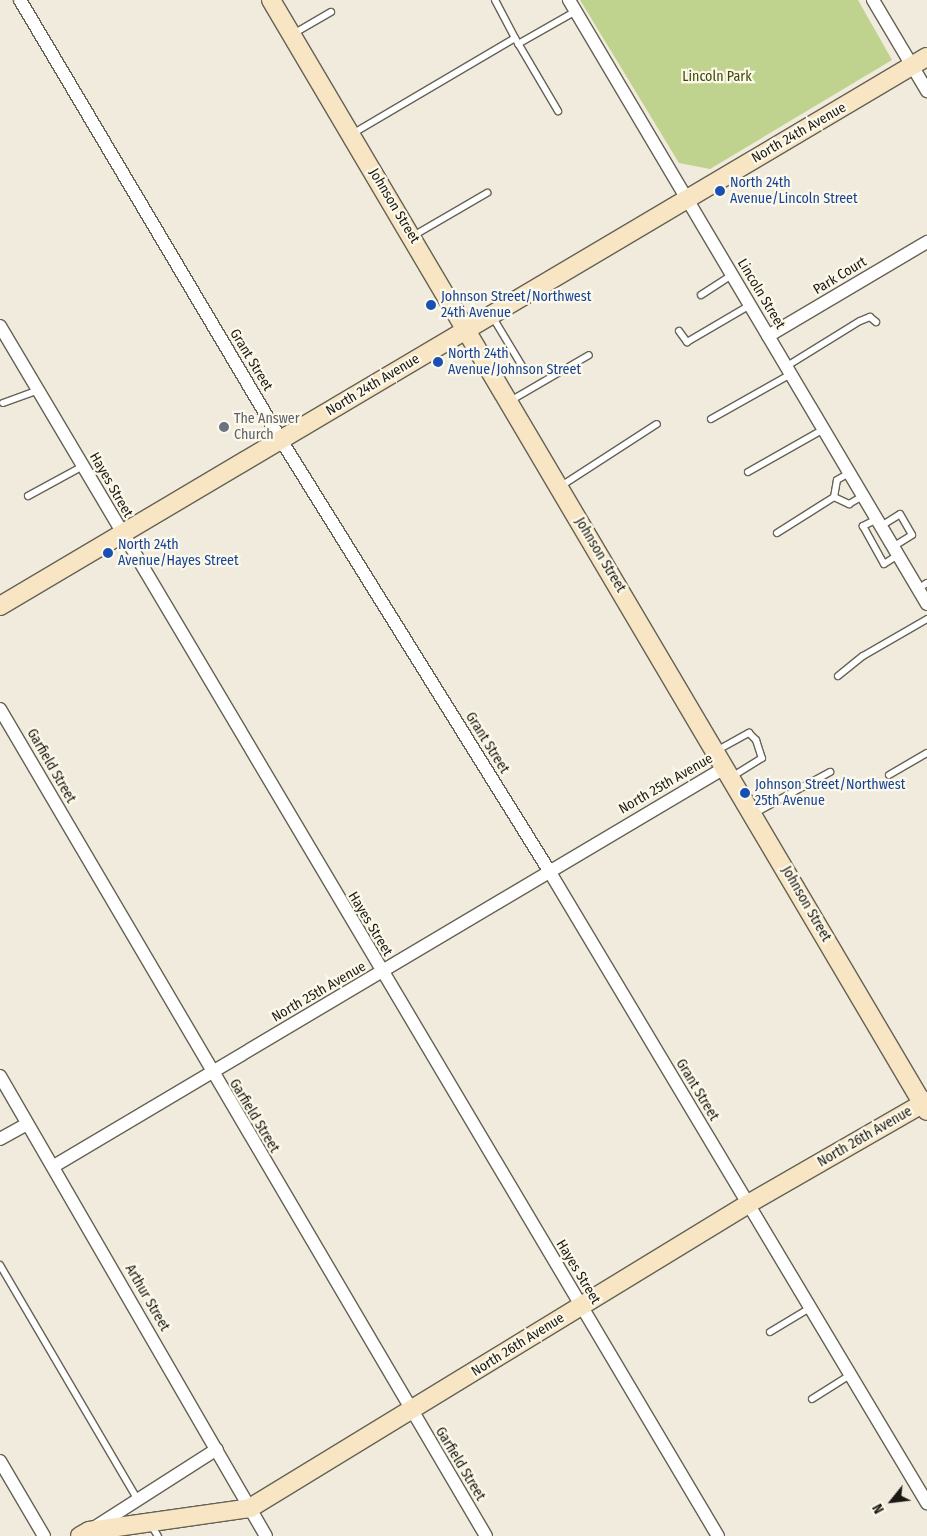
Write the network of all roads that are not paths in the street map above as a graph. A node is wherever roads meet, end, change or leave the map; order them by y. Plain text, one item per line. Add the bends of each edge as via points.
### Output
1 (20, 0) edge
2 (495, 0) edge
3 (873, 0) edge
4 (275, 1) edge
5 (572, 5) edge
6 (331, 12) dead end
7 (292, 35) junction
8 (516, 41) junction
9 (920, 62) edge
10 (927, 91) edge
11 (558, 111) dead end
12 (351, 134) junction
13 (487, 193) dead end
14 (688, 198) junction
15 (412, 236) junction
16 (927, 242) edge
17 (732, 275) junction
18 (701, 295) dead end
19 (750, 305) junction
20 (492, 315) junction
21 (876, 322) dead end
22 (0, 326) edge
23 (467, 330) junction
24 (679, 331) dead end
25 (768, 336) junction
26 (588, 355) dead end
27 (525, 370) dead end
28 (789, 370) junction
29 (38, 390) junction
30 (509, 401) junction
31 (3, 403) dead end
32 (711, 419) dead end
33 (656, 424) dead end
34 (824, 430) junction
35 (281, 440) junction
36 (82, 466) junction
37 (748, 472) dead end
38 (849, 472) junction
39 (560, 487) junction
40 (28, 496) dead end
41 (864, 496) junction
42 (834, 497) junction
43 (879, 522) junction
44 (777, 533) dead end
45 (122, 534) junction
46 (896, 551) junction
47 (923, 586) edge
48 (927, 604) edge
49 (0, 606) edge
50 (927, 619) edge
51 (838, 676) dead end
52 (0, 709) edge
53 (716, 751) junction
54 (927, 753) edge
55 (729, 772) junction
56 (830, 772) dead end
57 (890, 775) dead end
58 (753, 814) junction
59 (548, 869) junction
60 (381, 973) junction
61 (211, 1072) junction
62 (0, 1076) edge
63 (926, 1105) edge
64 (28, 1124) junction
65 (0, 1139) edge
66 (54, 1166) junction
67 (748, 1204) junction
68 (0, 1265) edge
69 (581, 1306) junction
70 (810, 1308) junction
71 (770, 1332) dead end
72 (850, 1375) junction
73 (812, 1399) dead end
74 (411, 1412) junction
75 (217, 1449) junction
76 (0, 1461) edge
77 (138, 1500) junction
78 (927, 1503) edge
79 (250, 1508) junction
80 (154, 1530) edge
81 (85, 1533) edge
82 (44, 1536) edge
83 (266, 1536) edge
84 (486, 1536) edge
85 (718, 1536) edge

1 - 35 street, Grant Street
2 - 8 lane
3 - 9 street
4 - 7 street, Johnson Street
5 - 8 lane
5 - 14 street, Lincoln Street
6 - 7 lane
7 - 12 street, Johnson Street
8 - 11 lane
8 - 12 lane
9 - 10 street
9 - 14 street, North 24th Avenue
12 - 15 street, Johnson Street
13 - 15 lane
14 - 17 street, Lincoln Street
14 - 20 street, North 24th Avenue
15 - 23 street, Johnson Street
16 - 25 street, Park Court
17 - 18 lane
17 - 19 street, Lincoln Street
19 - 24 lane via 687,342
19 - 25 street, Lincoln Street
20 - 23 street, North 24th Avenue
20 - 27 lane
21 - 28 lane via 870,317 860,321
22 - 29 street, Hayes Street
23 - 30 street, Johnson Street
23 - 35 street, North 24th Avenue
25 - 28 street, Lincoln Street
26 - 30 lane
28 - 32 lane
28 - 34 street, Lincoln Street
29 - 31 lane
29 - 36 street, Hayes Street
30 - 39 street, Johnson Street
33 - 39 lane
34 - 37 lane
34 - 38 street, Lincoln Street
35 - 45 street, North 24th Avenue
35 - 59 street, Grant Street
36 - 40 lane
36 - 45 street, Hayes Street
38 - 41 street, Lincoln Street
38 - 42 lane via 837,480
39 - 53 street, Johnson Street
41 - 42 lane via 849,504
41 - 43 street, Lincoln Street
42 - 44 lane
43 - 46 street, Lincoln Street
43 - 46 lane via 900,514 912,535
43 - 46 lane via 863,526 884,564
45 - 49 street, North 24th Avenue
45 - 60 street, Hayes Street
46 - 47 street, Lincoln Street
47 - 48 street, Lincoln Street
50 - 51 lane via 863,656
52 - 61 street, Garfield Street
53 - 55 street, Johnson Street
53 - 55 lane via 749,733 756,740 762,758
54 - 57 lane
55 - 58 street, Johnson Street
55 - 59 street, North 25th Avenue
56 - 58 lane
58 - 63 street, Johnson Street
59 - 60 street, North 25th Avenue
59 - 67 street, Grant Street
60 - 61 street, North 25th Avenue
60 - 69 street, Hayes Street
61 - 66 street, North 25th Avenue
61 - 74 street, Garfield Street
62 - 64 street, Arthur Street
63 - 67 street, North 26th Avenue
64 - 65 street
64 - 66 street, Arthur Street
66 - 75 street, Arthur Street
67 - 69 street, North 26th Avenue
67 - 70 street, Grant Street
68 - 77 lane
69 - 74 street, North 26th Avenue
69 - 85 street, Hayes Street
70 - 71 lane
70 - 72 street, Grant Street
72 - 73 lane
72 - 78 street, Grant Street
74 - 79 street, North 26th Avenue
74 - 84 street, Garfield Street
75 - 77 street, North 26th Avenue
75 - 79 street, Arthur Street
76 - 82 street
77 - 81 street, North 26th Avenue
79 - 80 street, North 26th Avenue
79 - 83 street, Arthur Street
80 - 81 street, North 26th Avenue

